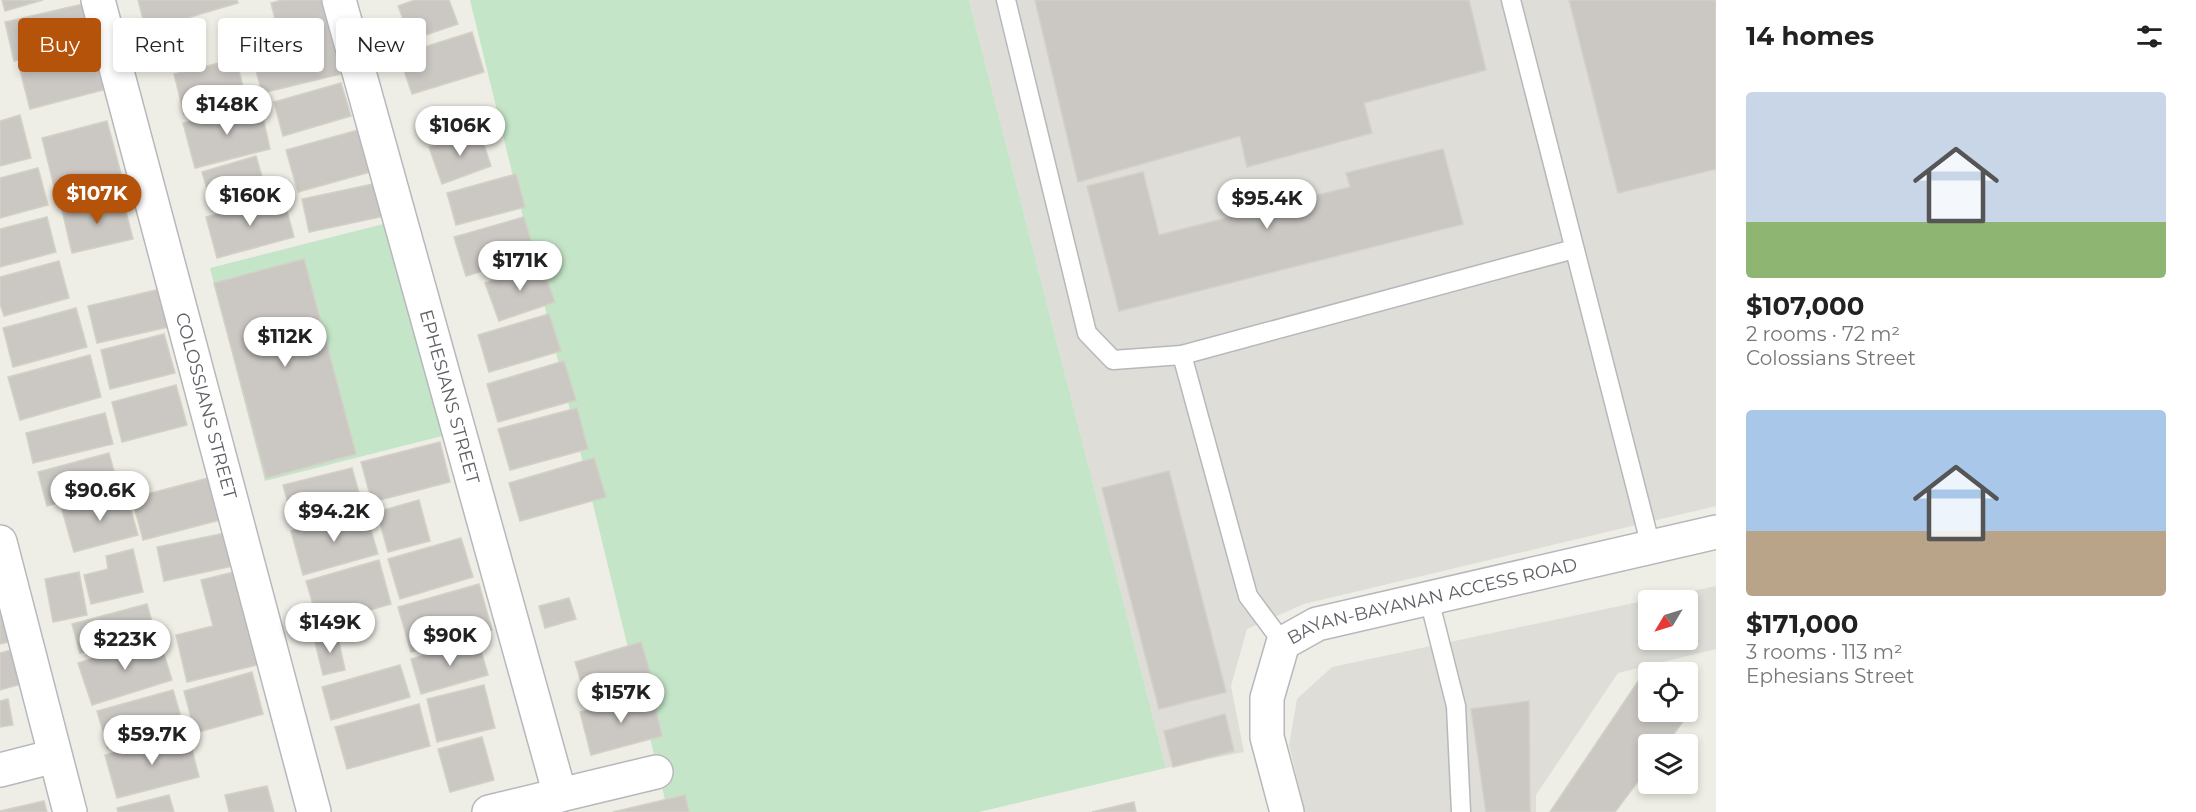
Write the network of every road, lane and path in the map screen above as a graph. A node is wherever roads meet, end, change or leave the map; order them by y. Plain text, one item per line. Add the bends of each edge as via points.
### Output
1 (98, 0) edge
2 (339, 0) edge
3 (1006, 0) edge
4 (1510, 0) edge
5 (1574, 249) junction
6 (1182, 355) junction
7 (1716, 532) edge
8 (0, 542) edge
9 (1651, 547) junction
10 (1429, 599) junction
11 (1283, 643) junction
12 (55, 756) junction
13 (0, 770) edge
14 (656, 772) dead end
15 (560, 795) junction
16 (70, 812) edge
17 (314, 812) edge
18 (489, 812) edge
19 (1287, 812) edge
20 (1461, 812) edge

1 - 17 street, COLOSSIANS STREET
2 - 15 street, EPHESIANS STREET
3 - 6 lane via 1087,333 1113,360
4 - 5 lane
5 - 6 lane
5 - 9 lane
6 - 11 lane via 1248,596
7 - 9 street, BAYAN-BAYANAN ACCESS ROAD
8 - 12 street
9 - 10 street, BAYAN-BAYANAN ACCESS ROAD
10 - 11 street, BAYAN-BAYANAN ACCESS ROAD via 1317,624
10 - 20 lane via 1456,706
11 - 19 street, BAYAN-BAYANAN ACCESS ROAD via 1267,698 1267,737
12 - 13 street
12 - 16 street
14 - 15 street
15 - 18 street

